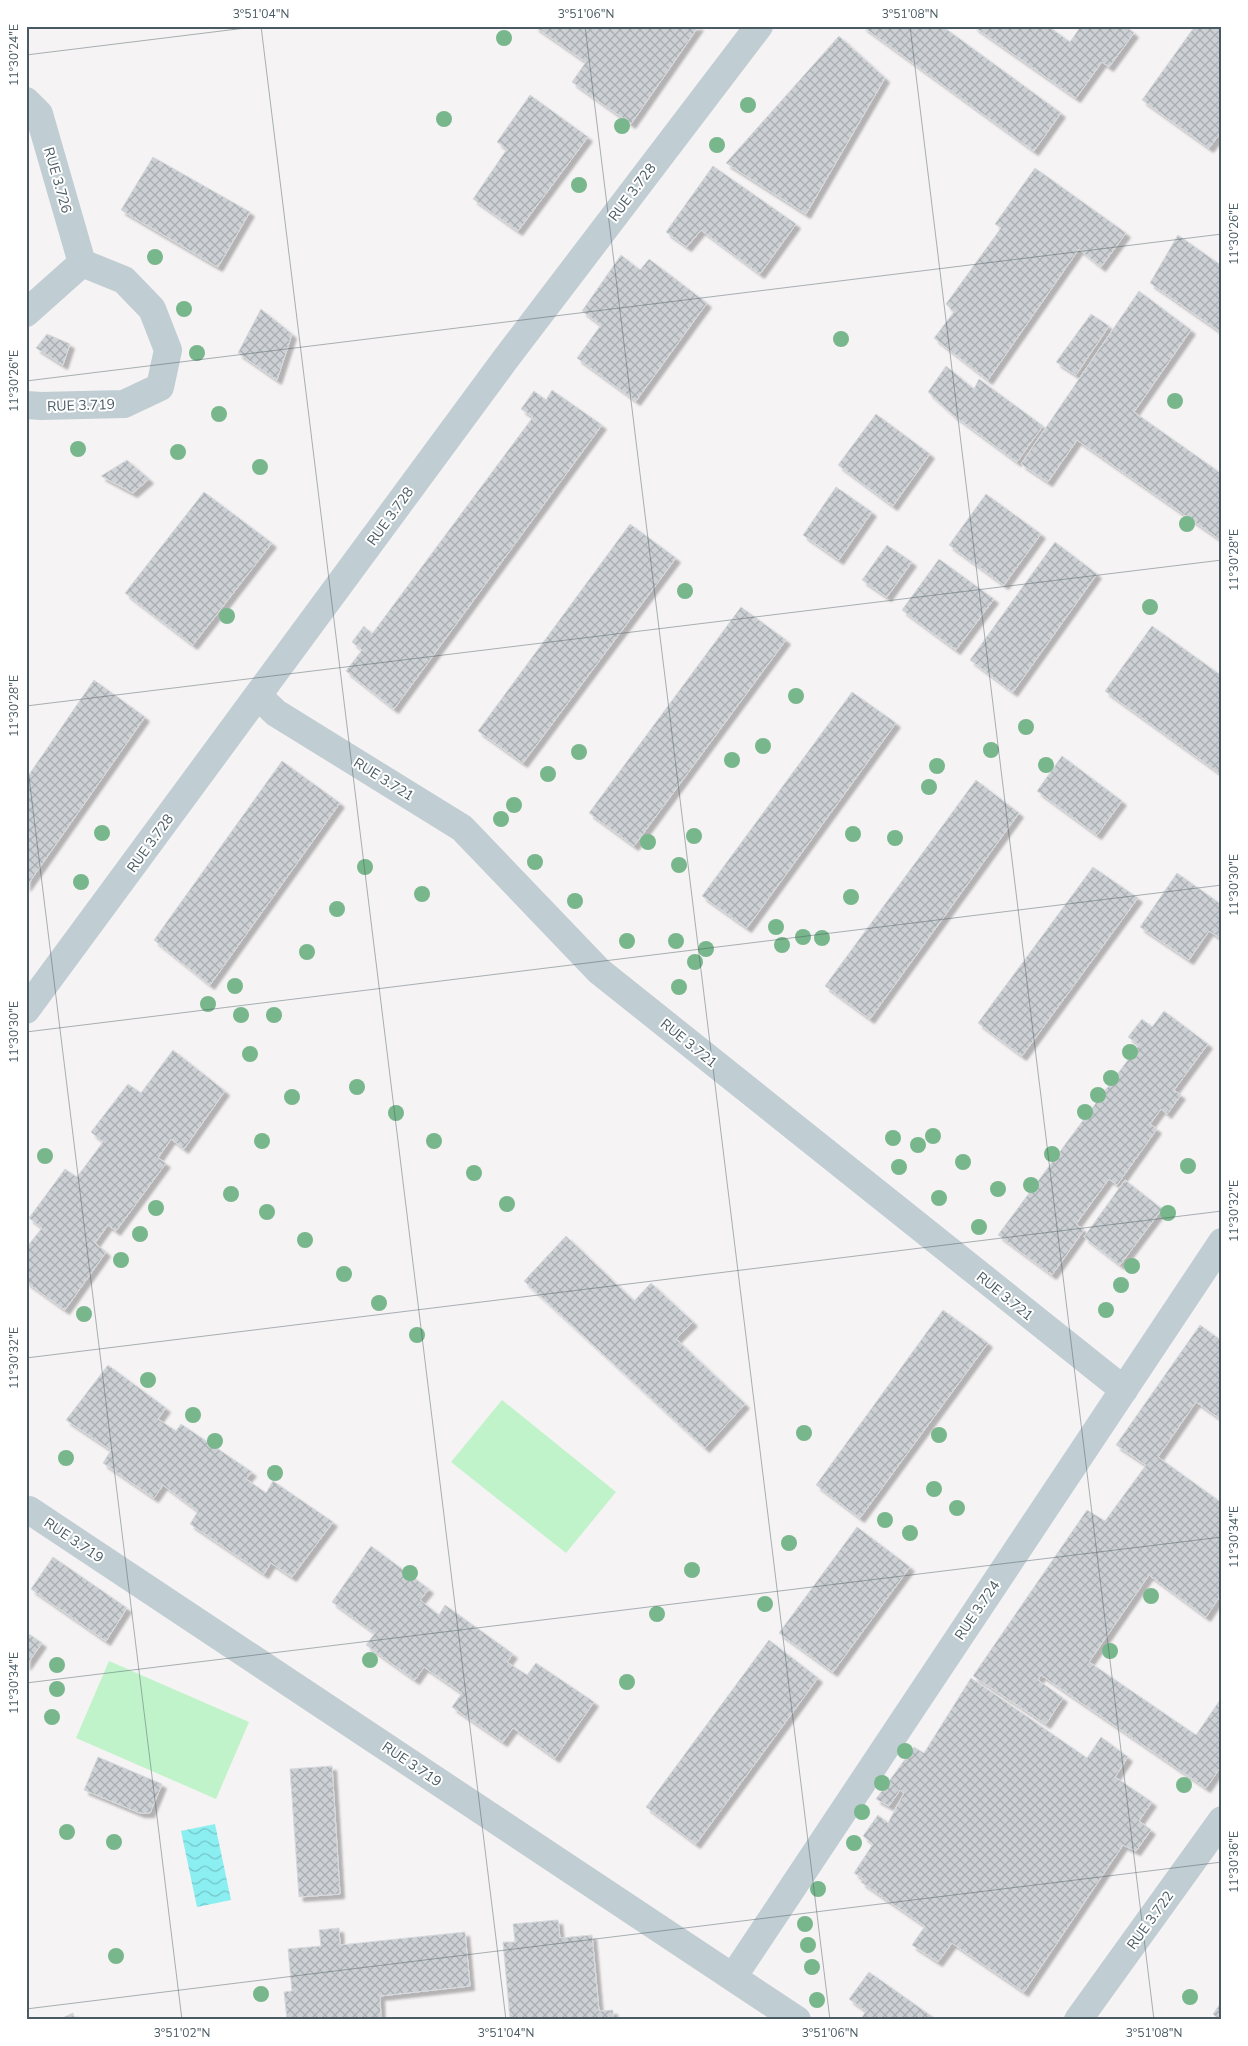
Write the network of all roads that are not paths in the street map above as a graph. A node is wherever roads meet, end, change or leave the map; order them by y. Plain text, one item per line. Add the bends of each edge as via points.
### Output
1 (758, 26) edge
2 (26, 101) edge
3 (82, 263) junction
4 (26, 313) edge
5 (26, 405) edge
6 (258, 696) junction
7 (26, 1010) edge
8 (1222, 1242) edge
9 (1124, 1390) junction
10 (27, 1509) edge
11 (1222, 1820) edge
12 (733, 1977) junction
13 (797, 2020) edge
14 (1078, 2020) edge

1 - 6 street, RUE 3.728 via 504,361
2 - 3 street, RUE 3.726 via 39,114
3 - 4 street
3 - 5 street, RUE 3.719 via 124,280 152,309 168,350 160,387 124,404
6 - 7 street, RUE 3.728
6 - 9 street, RUE 3.721 via 276,713 462,828 600,972
8 - 9 street, RUE 3.724
9 - 12 street, RUE 3.724
10 - 12 street, RUE 3.719
11 - 14 street, RUE 3.722
12 - 13 street, RUE 3.719

